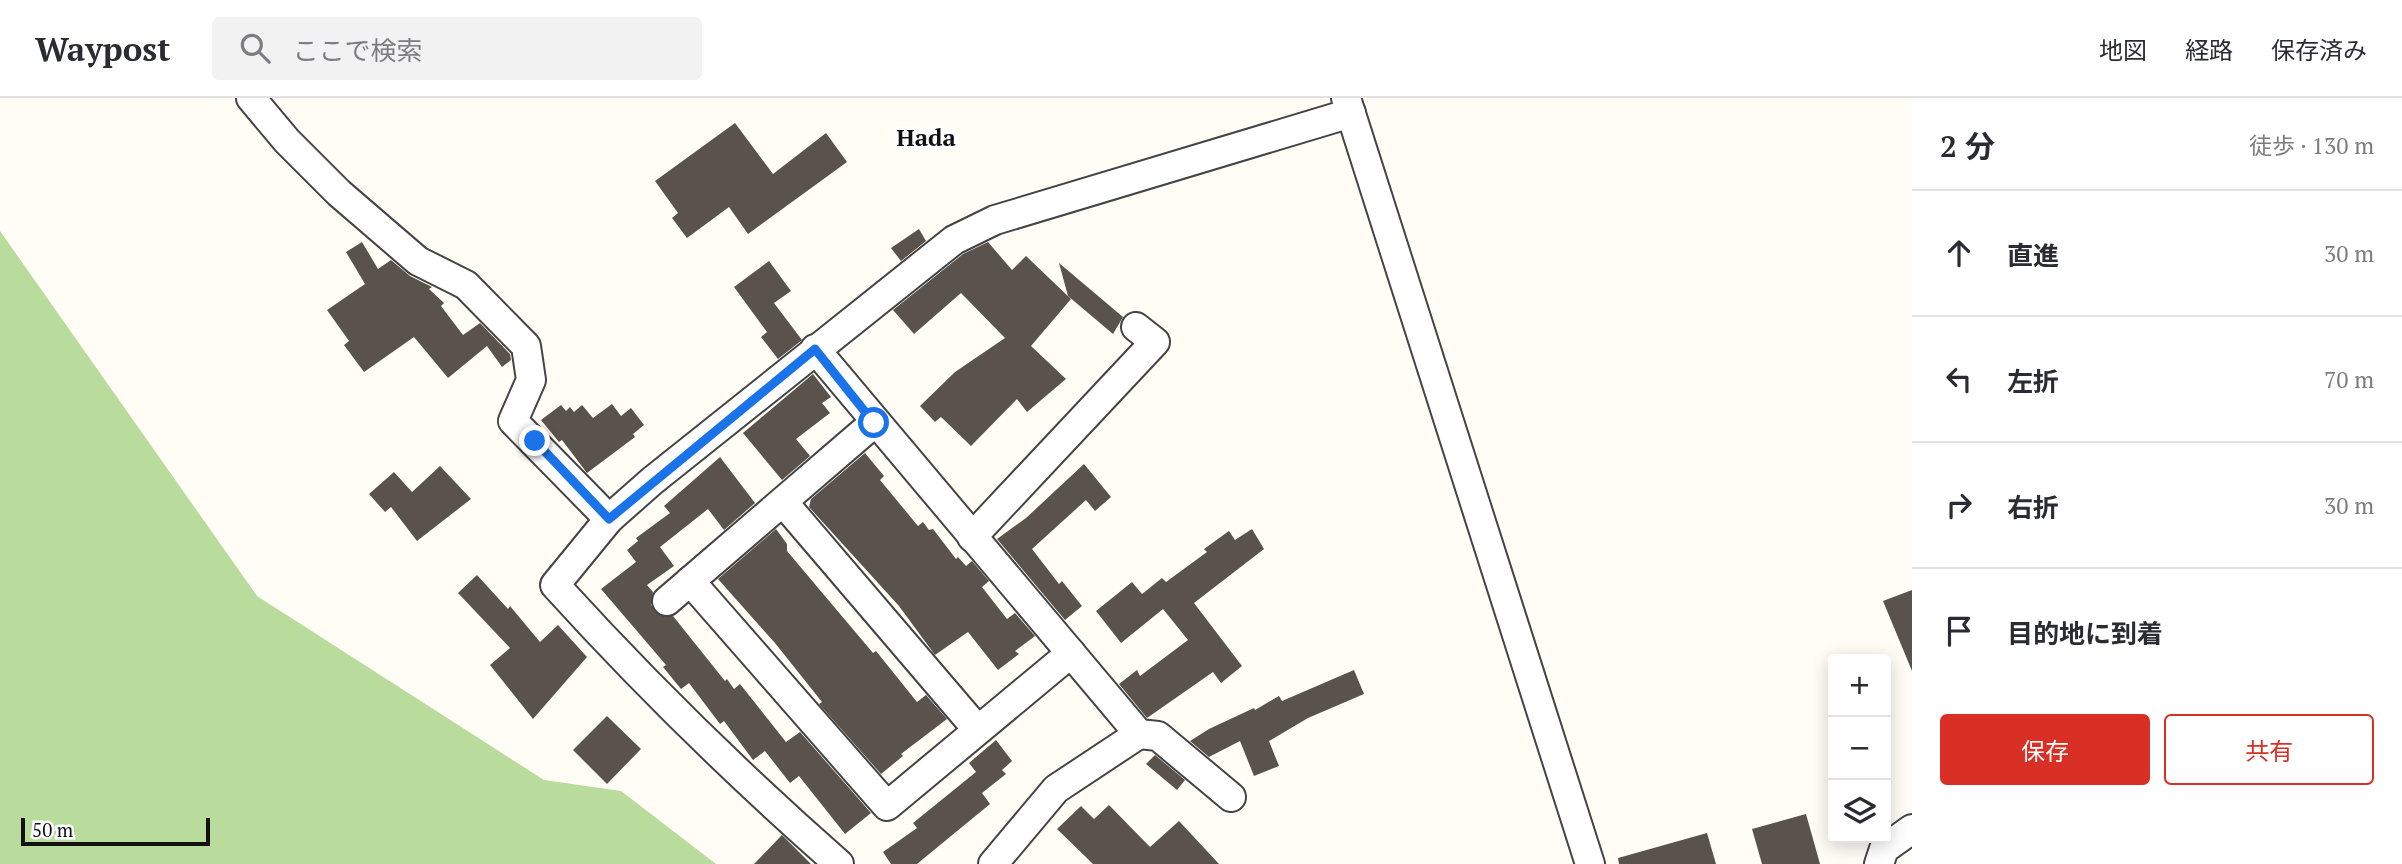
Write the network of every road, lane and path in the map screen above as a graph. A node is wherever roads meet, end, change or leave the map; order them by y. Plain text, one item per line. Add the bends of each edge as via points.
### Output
1 (251, 98) edge
2 (1348, 106) edge
3 (1136, 327) dead end
4 (815, 349) junction
5 (874, 423) junction
6 (783, 502) junction
7 (609, 519) junction
8 (972, 537) junction
9 (690, 581) junction
10 (667, 601) dead end
11 (1070, 653) junction
12 (977, 729) junction
13 (1139, 734) junction
14 (1231, 797) dead end
15 (1912, 829) edge
16 (839, 864) edge
17 (993, 864) edge
18 (1590, 864) edge
19 (1879, 864) edge

1 - 7 street via 339,193 418,261 466,285 526,346 531,380 513,421
2 - 4 street via 995,220 954,240
2 - 18 street
3 - 8 street via 1155,342
4 - 5 street
4 - 7 street
5 - 6 street
5 - 8 street
6 - 9 street
6 - 12 street
7 - 16 street via 555,585 626,662
8 - 11 street
9 - 10 street
9 - 12 street via 887,806
11 - 12 street
11 - 13 street
13 - 14 street via 1158,736
13 - 17 street via 1056,789
15 - 19 street via 1884,849

